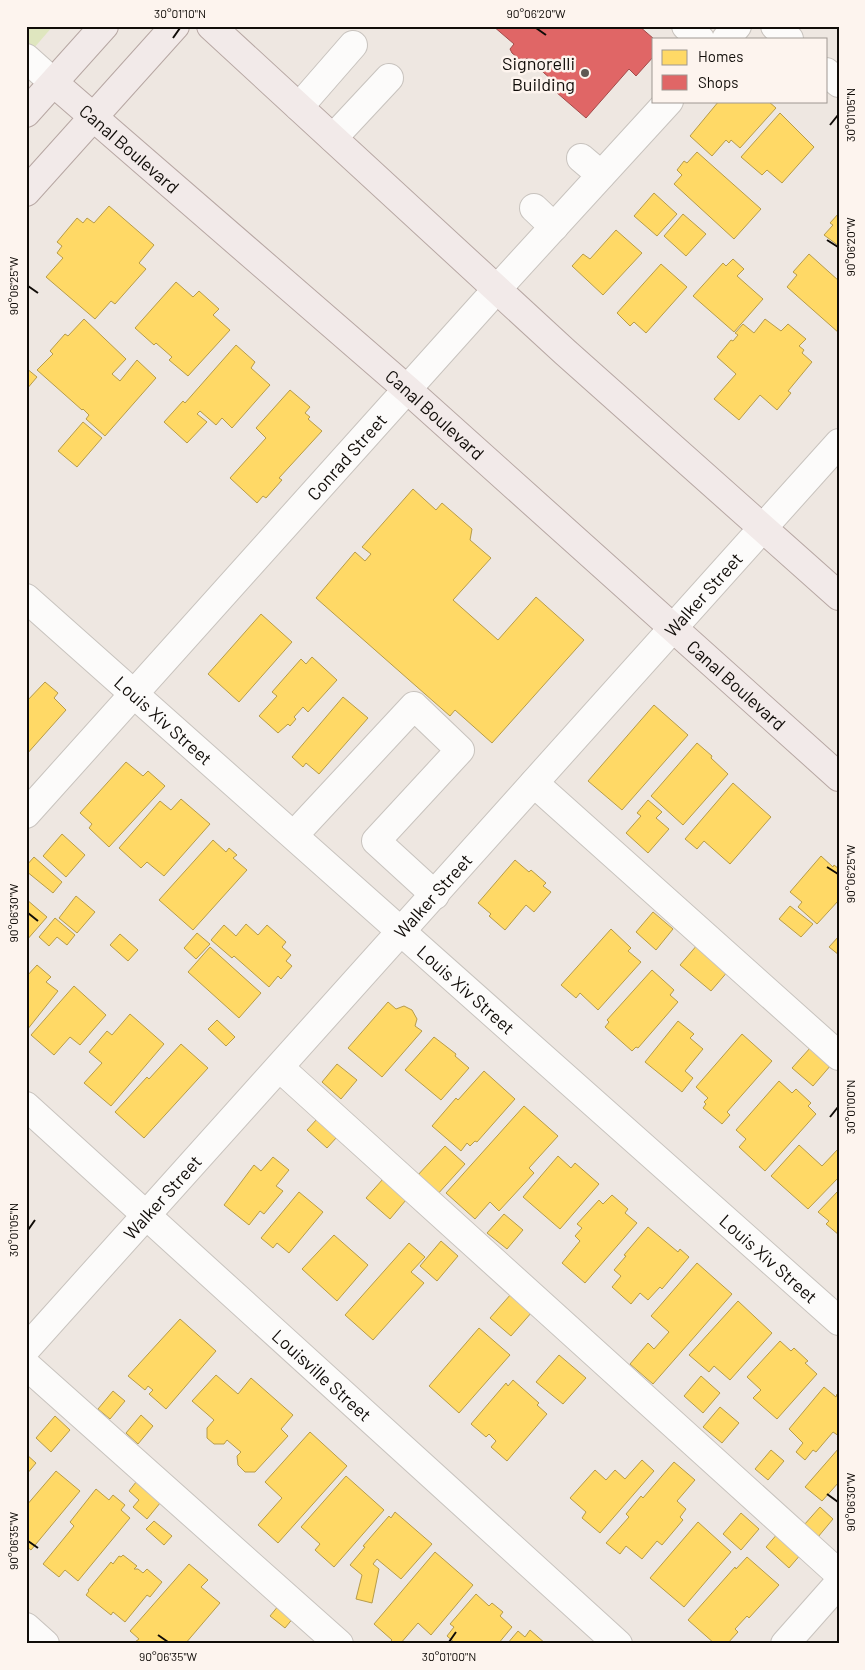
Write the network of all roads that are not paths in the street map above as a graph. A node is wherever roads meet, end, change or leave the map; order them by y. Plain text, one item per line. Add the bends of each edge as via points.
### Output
1 (104, 26) edge
2 (175, 26) edge
3 (211, 26) edge
4 (686, 26) edge
5 (737, 26) edge
6 (775, 26) edge
7 (699, 38) edge
8 (727, 38) edge
9 (788, 38) edge
10 (353, 45) dead end
11 (26, 58) edge
12 (828, 74) edge
13 (389, 78) dead end
14 (54, 83) junction
15 (839, 83) edge
16 (668, 102) edge
17 (299, 107) junction
18 (26, 113) edge
19 (94, 118) junction
20 (333, 138) junction
21 (580, 158) dead end
22 (601, 175) junction
23 (26, 192) edge
24 (534, 208) dead end
25 (554, 226) junction
26 (497, 290) junction
27 (408, 390) junction
28 (839, 442) edge
29 (763, 528) junction
30 (839, 596) edge
31 (26, 598) edge
32 (673, 628) junction
33 (134, 694) junction
34 (839, 777) edge
35 (534, 783) junction
36 (26, 814) edge
37 (294, 835) junction
38 (435, 895) junction
39 (402, 932) junction
40 (839, 1056) edge
41 (280, 1068) junction
42 (26, 1106) edge
43 (148, 1215) junction
44 (839, 1321) edge
45 (26, 1349) edge
46 (26, 1365) edge
47 (839, 1574) edge
48 (839, 1584) edge
49 (26, 1627) edge
50 (45, 1644) edge
51 (339, 1644) edge
52 (618, 1644) edge
53 (785, 1644) edge

1 - 14 main road
2 - 19 main road
3 - 17 main road
4 - 7 street
5 - 8 street
6 - 9 street
10 - 17 street
11 - 14 street, Canal Boulevard
12 - 15 street
13 - 20 street
14 - 18 main road
14 - 19 main road, Canal Boulevard
16 - 22 street, Conrad Street
17 - 20 main road
19 - 23 main road
19 - 27 main road, Canal Boulevard
20 - 26 main road
21 - 22 street
22 - 25 street, Conrad Street
24 - 25 street
25 - 26 street, Conrad Street
26 - 27 street, Conrad Street
26 - 29 main road
27 - 32 main road, Canal Boulevard
27 - 33 street, Conrad Street
28 - 29 street, Walker Street
29 - 30 main road
29 - 32 street, Walker Street
31 - 33 street, Louis Xiv Street
32 - 34 main road, Canal Boulevard
32 - 35 street, Walker Street
33 - 36 street, Conrad Street
33 - 37 street, Louis Xiv Street
35 - 38 street, Walker Street
35 - 40 street
37 - 38 street via 414,706 460,750 376,841
37 - 39 street, Louis Xiv Street
38 - 39 street, Walker Street
39 - 41 street, Walker Street
39 - 44 street, Louis Xiv Street
41 - 43 street, Walker Street
41 - 47 street
42 - 43 street, Louisville Street
43 - 45 street, Walker Street
43 - 52 street, Louisville Street
46 - 51 street
48 - 53 street
49 - 50 street

